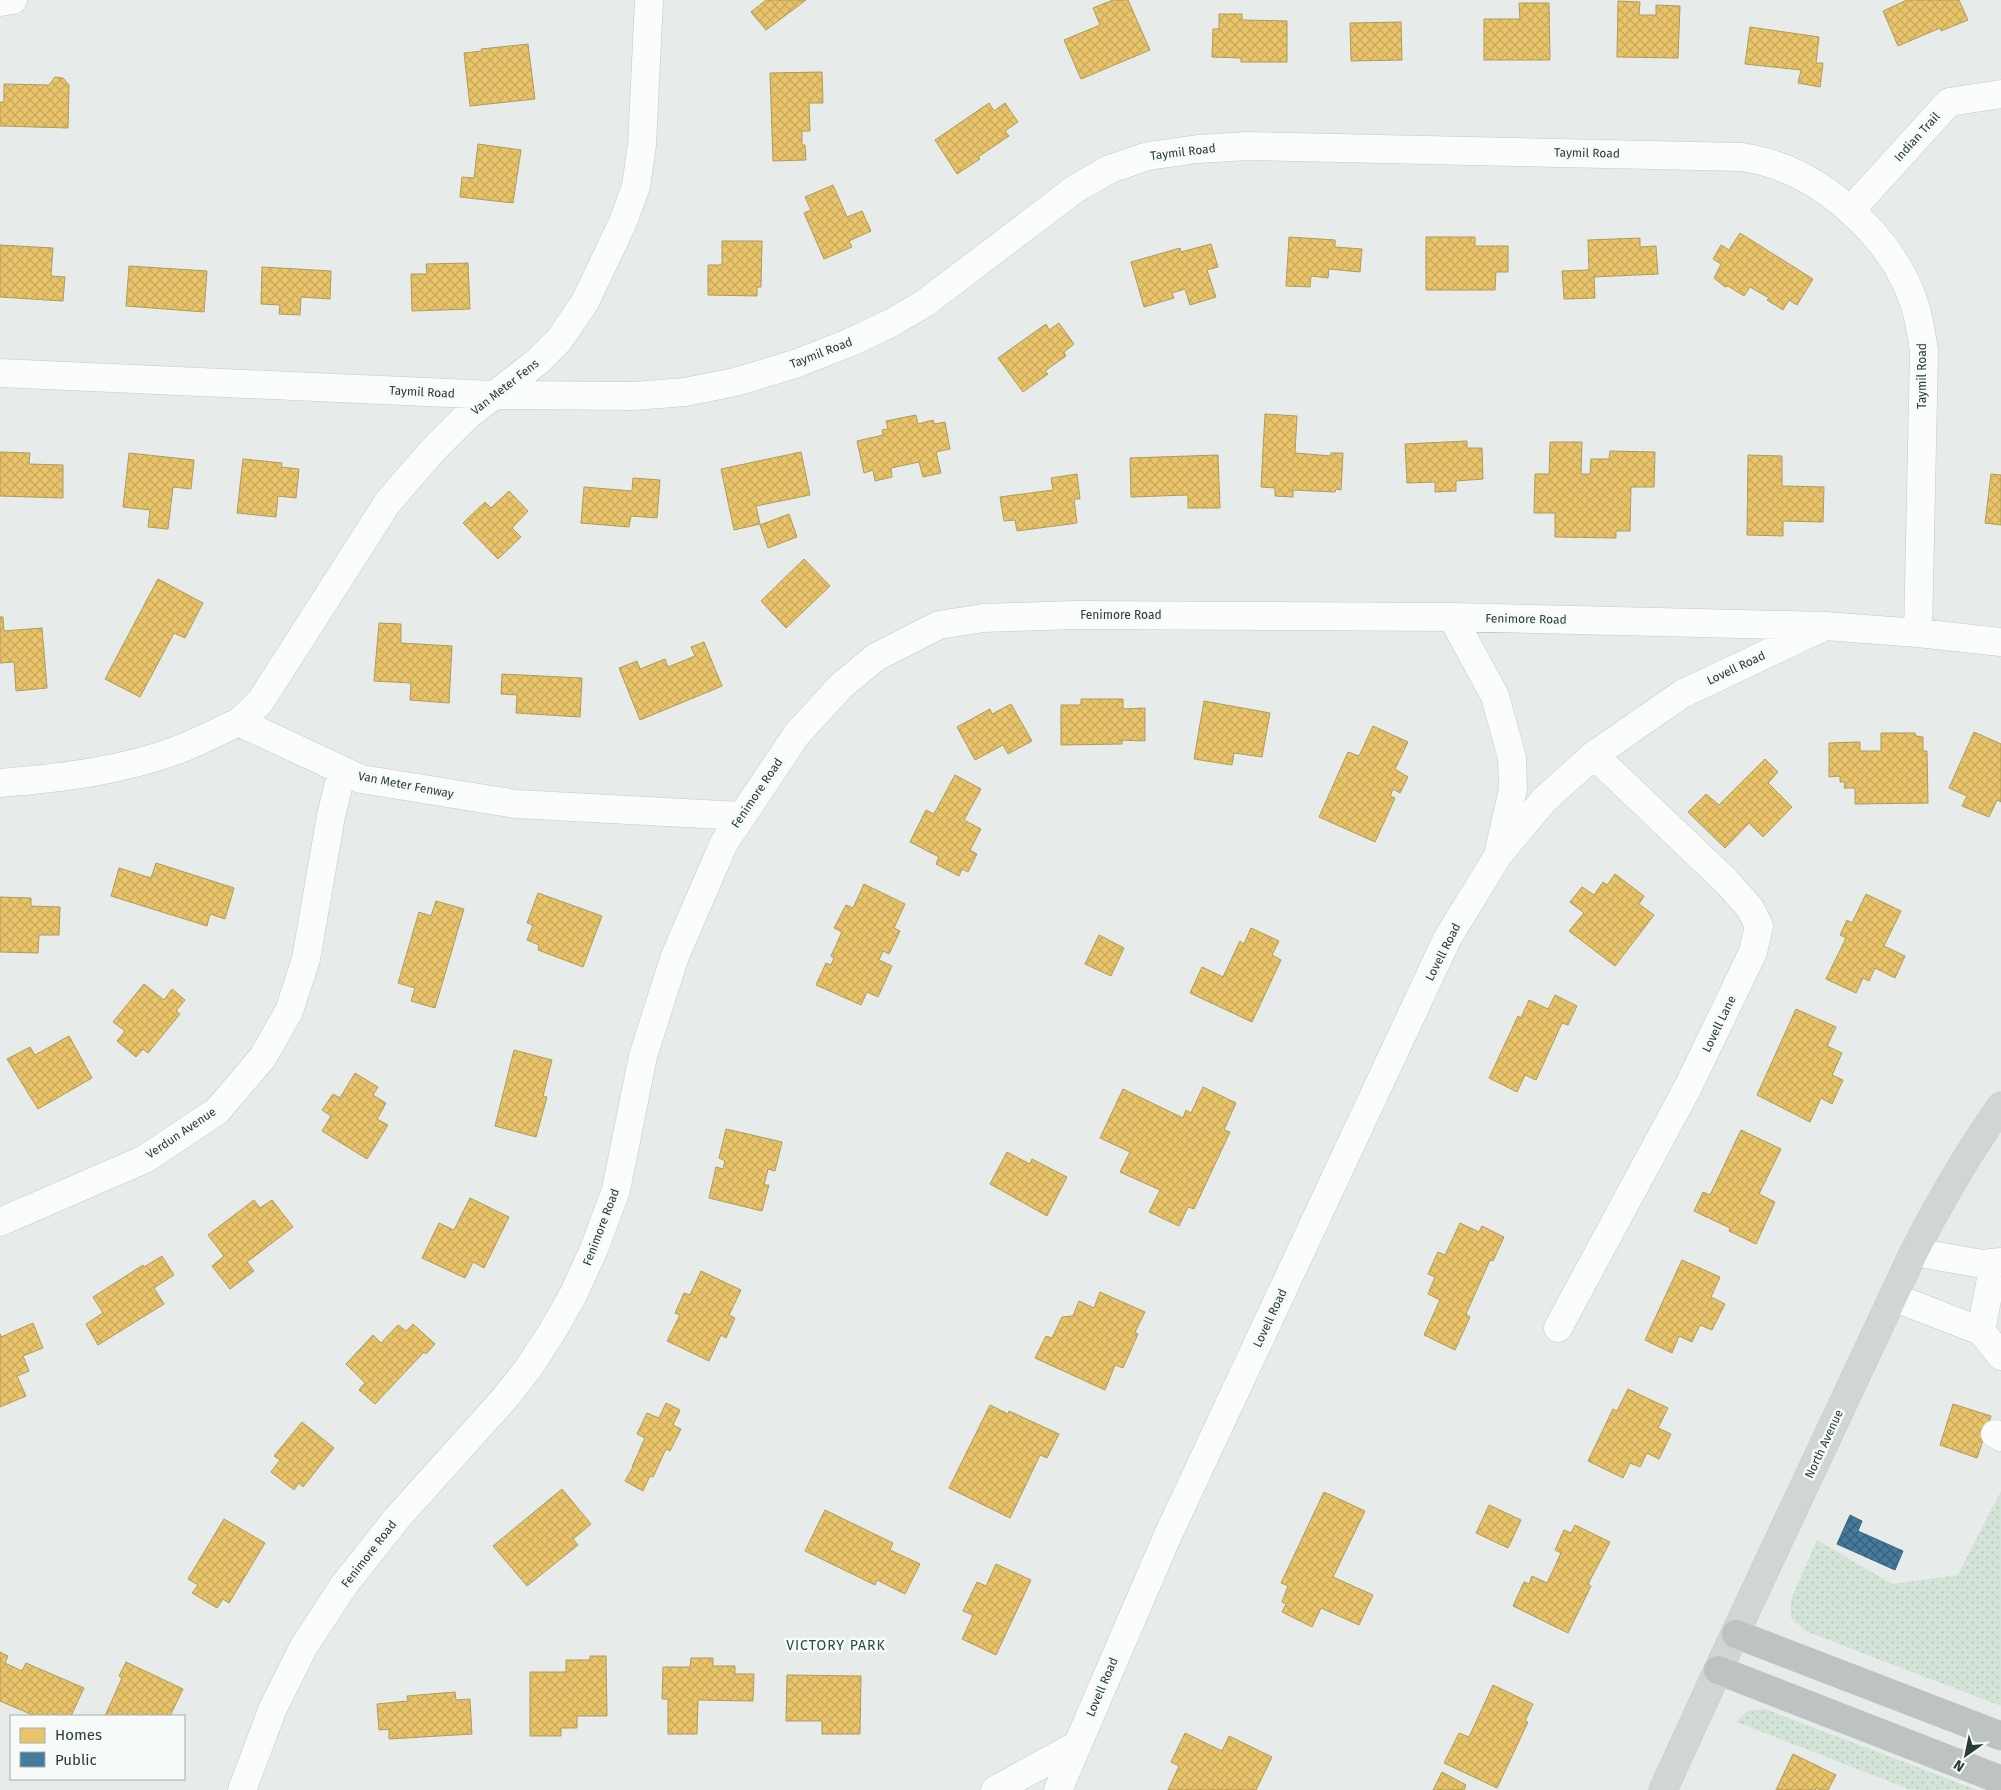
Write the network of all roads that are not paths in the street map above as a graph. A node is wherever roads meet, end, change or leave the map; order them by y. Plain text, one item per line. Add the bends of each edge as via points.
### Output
1 (13, 0) edge
2 (649, 0) edge
3 (0, 2) edge
4 (2001, 94) edge
5 (1850, 211) junction
6 (0, 374) edge
7 (493, 395) junction
8 (1452, 617) junction
9 (1825, 626) junction
10 (1918, 633) junction
11 (2001, 642) edge
12 (239, 722) junction
13 (1594, 755) junction
14 (342, 771) junction
15 (0, 783) edge
16 (741, 816) junction
17 (1498, 854) junction
18 (2001, 1106) edge
19 (0, 1222) edge
20 (1914, 1252) junction
21 (1998, 1263) edge
22 (1893, 1297) junction
23 (1558, 1328) dead end
24 (1980, 1331) junction
25 (2001, 1356) edge
26 (1736, 1634) junction
27 (1718, 1670) junction
28 (2001, 1736) edge
29 (1077, 1745) junction
30 (2001, 1780) edge
31 (242, 1790) edge
32 (995, 1790) edge
33 (1058, 1790) edge
34 (1663, 1790) edge

1 - 3 street
2 - 7 street, Van Meter Fens via 642,145 636,186 623,222 585,302 559,340 537,362
4 - 5 street, Indian Trail via 1949,102
5 - 7 street, Taymil Road via 1805,178 1776,165 1742,157 1247,146 1198,149 1148,156 1110,170 1075,189 925,303 851,342 795,364 735,382 686,392 634,396
5 - 10 street, Taymil Road via 1871,231 1900,272 1910,290 1921,329 1924,351
6 - 7 street, Taymil Road
7 - 12 street, Van Meter Fens via 433,450 388,502 260,702
8 - 9 street, Fenimore Road
8 - 16 street, Fenimore Road via 1073,615 984,618 939,625 876,657 841,686 797,734
8 - 17 street, Lovell Road via 1495,696 1512,758 1513,789
9 - 10 street, Lovell Road
9 - 13 street, Lovell Road via 1682,694
10 - 11 street, Lovell Road
12 - 14 street, Van Meter Fenway
12 - 15 street via 179,749 120,767 55,779
13 - 17 street, Lovell Road via 1545,799
13 - 23 street, Lovell Lane via 1726,881 1750,908 1759,926 1753,952 1688,1087
14 - 16 street, Van Meter Fenway via 361,779 516,804
14 - 19 street, Verdun Avenue via 306,959 288,1010 263,1057 216,1110 145,1158
16 - 31 street, Fenimore Road via 724,843 675,956 643,1056 616,1190 573,1295 552,1332 504,1399 397,1518 344,1585 304,1646 274,1708
17 - 29 street, Lovell Road via 1447,939 1168,1535
18 - 20 main road, North Avenue via 1970,1150
20 - 21 street via 1982,1264
20 - 22 main road, North Avenue
21 - 24 street
22 - 24 street
22 - 26 main road, North Avenue
24 - 25 street
26 - 27 main road, North Avenue
26 - 28 highway
27 - 30 highway
27 - 34 main road, North Avenue
29 - 32 street
29 - 33 street, Lovell Road

